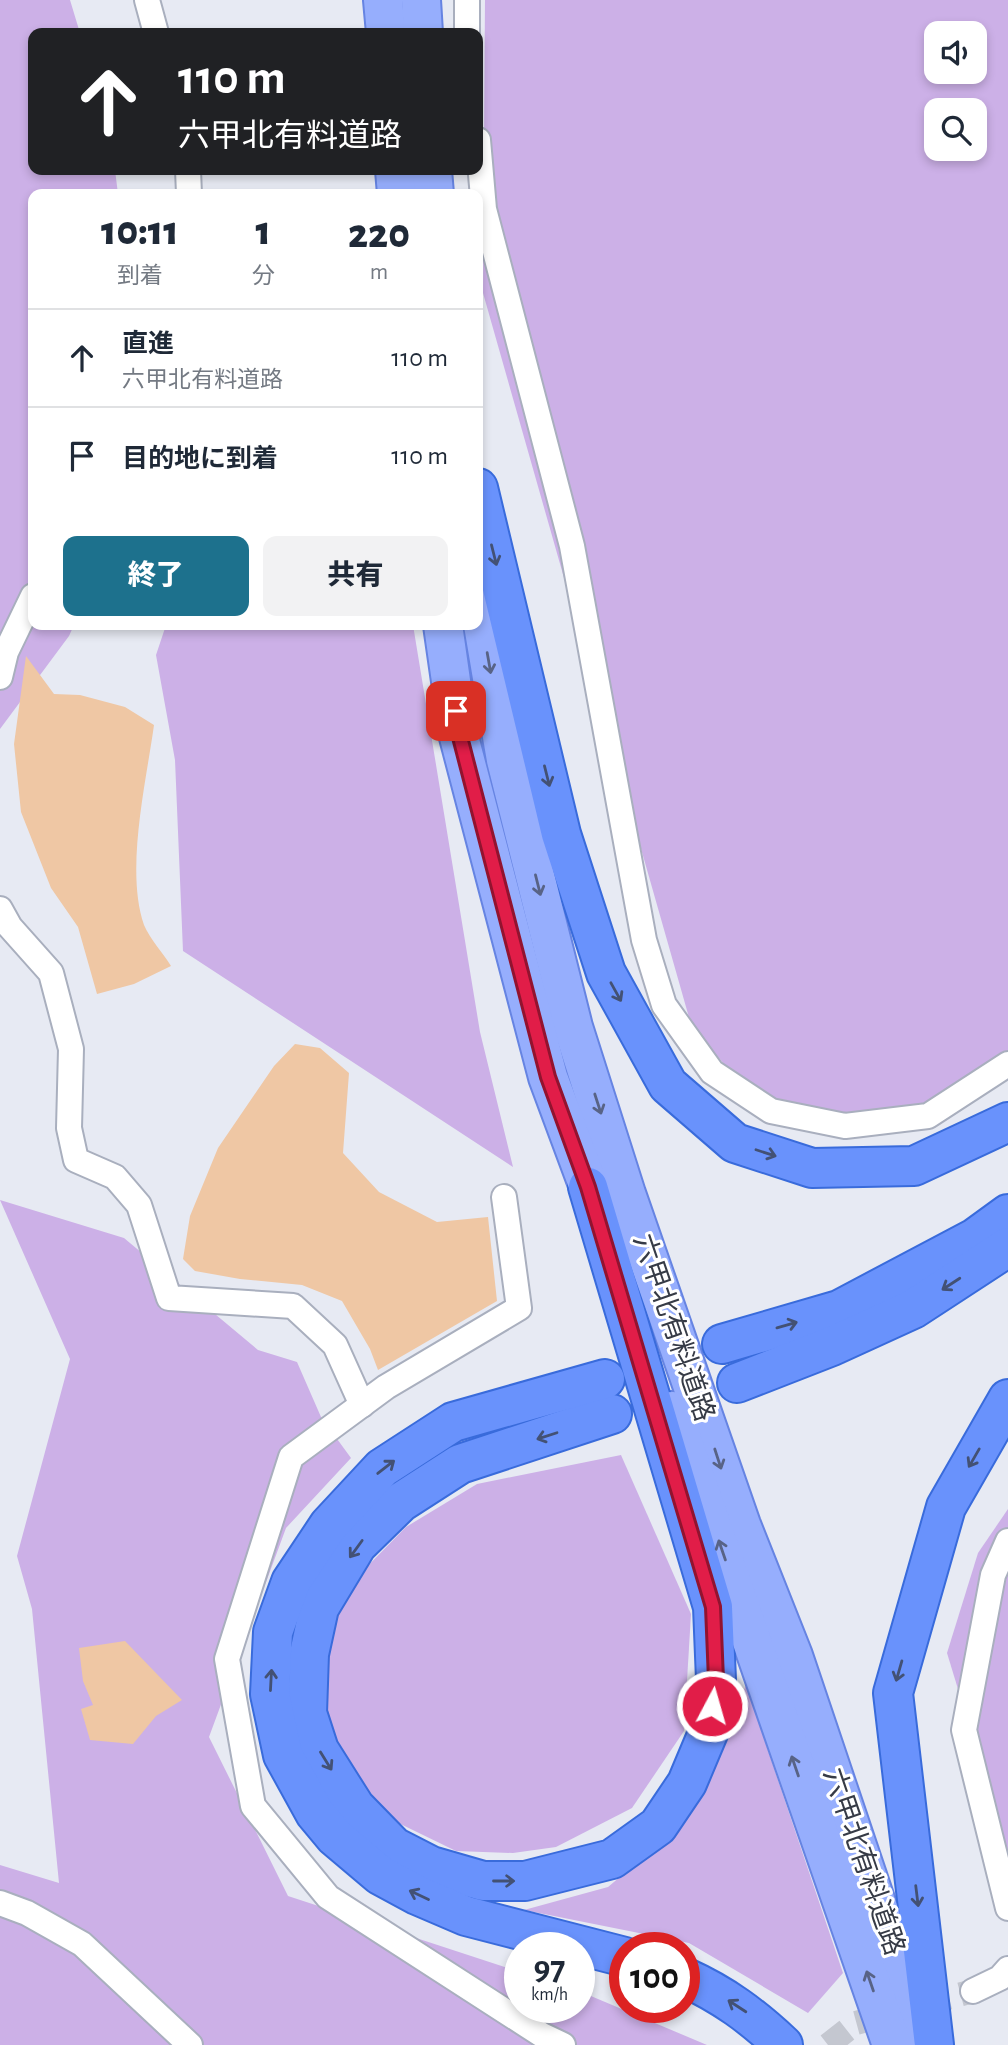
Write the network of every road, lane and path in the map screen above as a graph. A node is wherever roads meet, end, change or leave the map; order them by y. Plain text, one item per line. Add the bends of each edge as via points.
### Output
1 (148, 0) edge
2 (383, 0) edge
3 (421, 0) edge
4 (467, 0) edge
5 (155, 28) edge
6 (386, 28) edge
7 (423, 28) edge
8 (467, 28) edge
9 (483, 197) edge
10 (483, 509) edge
11 (28, 606) edge
12 (483, 625) edge
13 (444, 630) edge
14 (0, 677) edge
15 (0, 909) edge
16 (1008, 1064) edge
17 (1008, 1122) edge
18 (588, 1187) junction
19 (504, 1197) dead end
20 (1008, 1214) edge
21 (1008, 1247) edge
22 (722, 1344) dead end
23 (737, 1383) dead end
24 (1008, 1399) edge
25 (362, 1405) junction
26 (1008, 1541) edge
27 (0, 1903) edge
28 (1008, 1908) edge
29 (609, 1953) edge
30 (1008, 1969) edge
31 (700, 1985) edge
32 (973, 1991) tunnel mouth
33 (190, 2045) edge
34 (563, 2045) edge
35 (783, 2045) edge
36 (892, 2045) edge
37 (924, 2045) edge
38 (934, 2045) edge

1 - 5 street
2 - 6 main road
3 - 7 main road
4 - 8 street
9 - 16 street via 572,546 644,940 664,1005 712,1072 771,1111 845,1126 928,1116
10 -> 17 highway via 561,834 606,973 668,1085 735,1143 812,1168 914,1166
11 - 14 street via 6,652
12 -> 37 main road, 六甲北有料道路 via 506,760 573,1027 626,1194 741,1525 793,1656
13 - 18 main road, 六甲北有料道路 via 473,789 548,1077
15 - 25 street via 51,973 72,1049 69,1128 76,1160 115,1177 139,1205 169,1298 293,1306 335,1345
29 -> 18 highway via 466,1916 380,1875 335,1837 315,1813 283,1755 270,1694 273,1632 292,1582 329,1525 382,1468 453,1422 608,1397 460,1464 401,1502 357,1545 319,1608 309,1654 307,1713 319,1750 355,1807 394,1847 431,1866 483,1881 525,1881 612,1859 658,1826 687,1783 708,1732 716,1680 713,1607
36 -> 18 main road, 六甲北有料道路 via 715,1532
19 - 25 street via 519,1308
22 -> 20 highway via 839,1310 975,1238
21 -> 23 highway via 913,1309
24 -> 38 highway via 946,1507 892,1693
25 - 34 street via 290,1457 227,1659 253,1806 328,1897
26 - 28 street via 993,1575 964,1730
27 - 33 street via 82,1944
30 - 32 street
35 -> 31 highway via 752,2016

